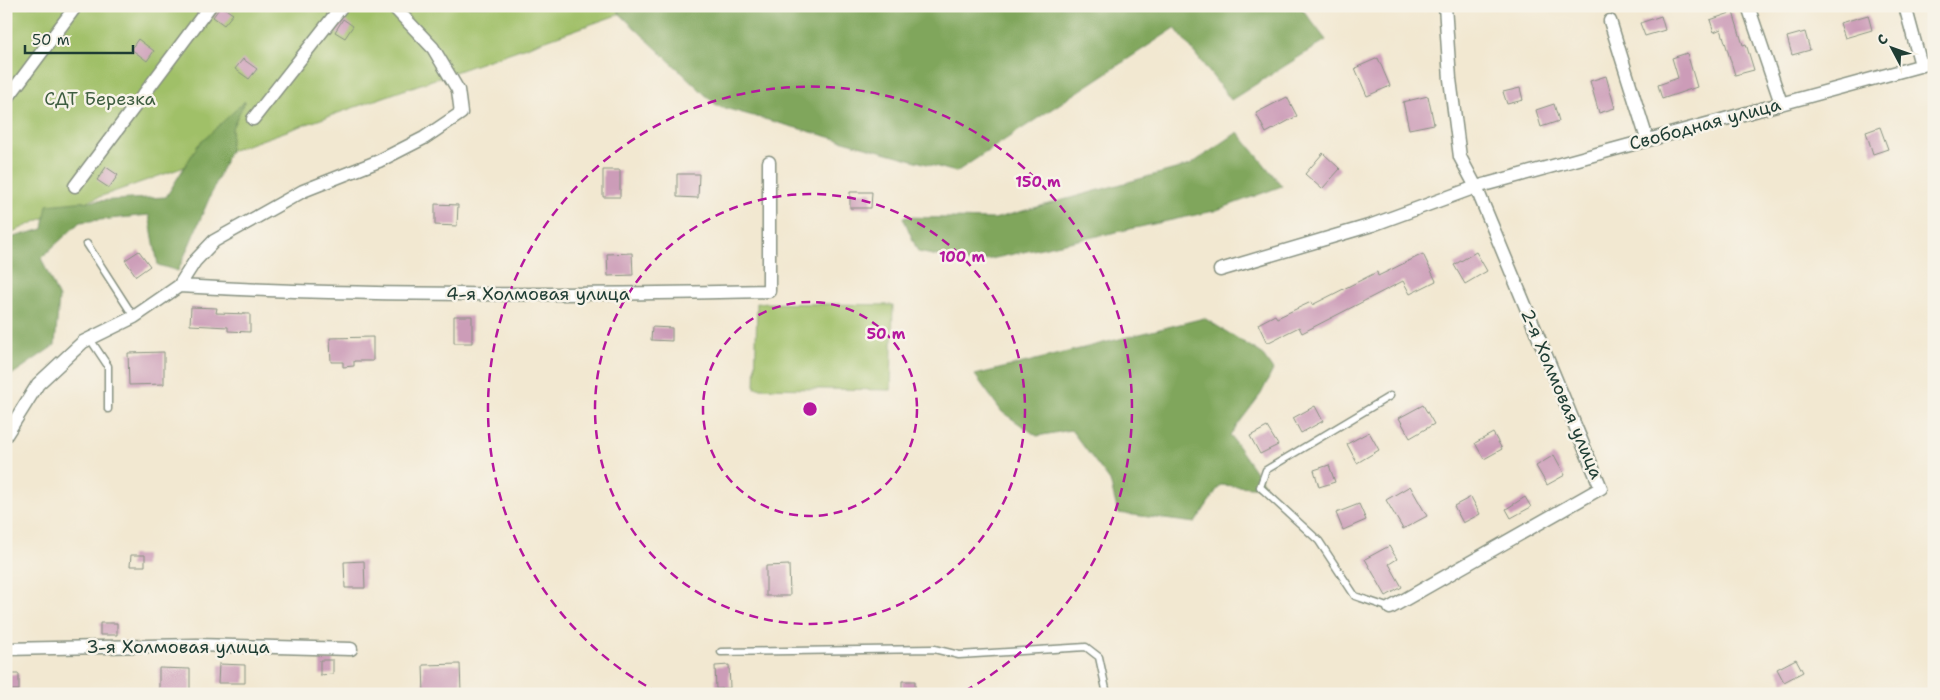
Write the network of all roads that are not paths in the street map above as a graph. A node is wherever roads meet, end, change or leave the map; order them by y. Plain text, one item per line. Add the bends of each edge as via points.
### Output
1 (76, 6) edge
2 (210, 6) edge
3 (342, 6) edge
4 (393, 6) edge
5 (1445, 6) edge
6 (1748, 6) edge
7 (1905, 6) edge
8 (1610, 21) dead end
9 (1927, 63) edge
10 (6, 100) edge
11 (1780, 103) junction
12 (253, 119) dead end
13 (1647, 139) junction
14 (769, 162) dead end
15 (75, 186) dead end
16 (1476, 187) junction
17 (87, 244) dead end
18 (1220, 270) dead end
19 (179, 286) junction
20 (134, 317) junction
21 (90, 339) junction
22 (1390, 396) dead end
23 (108, 409) dead end
24 (6, 435) edge
25 (1390, 608) joint
26 (6, 649) edge
27 (350, 649) dead end
28 (721, 652) dead end
29 (1107, 694) edge

1 - 10 street
2 - 15 street
3 - 12 street
4 - 19 street via 433,48 458,90 461,113 379,162 303,191 214,241 194,261
5 - 16 street via 1460,157
6 - 11 street
7 - 9 street
8 - 13 street
9 - 11 street, Свободная улица
11 - 13 street, Свободная улица
13 - 16 street, Свободная улица
14 - 19 street, 4-я Холмовая улица via 769,291 515,295 283,292
16 - 18 street, Свободная улица via 1372,225
16 - 25 street, 2-я Холмовая улица via 1601,488
17 - 20 lane
19 - 20 street
20 - 21 street
21 - 23 lane via 108,366
21 - 24 street via 38,384
22 - 25 lane via 1266,470 1260,487 1319,541 1355,596
26 - 27 street, 3-я Холмовая улица via 198,645
28 - 29 lane via 934,649 959,655 1086,647 1100,657

